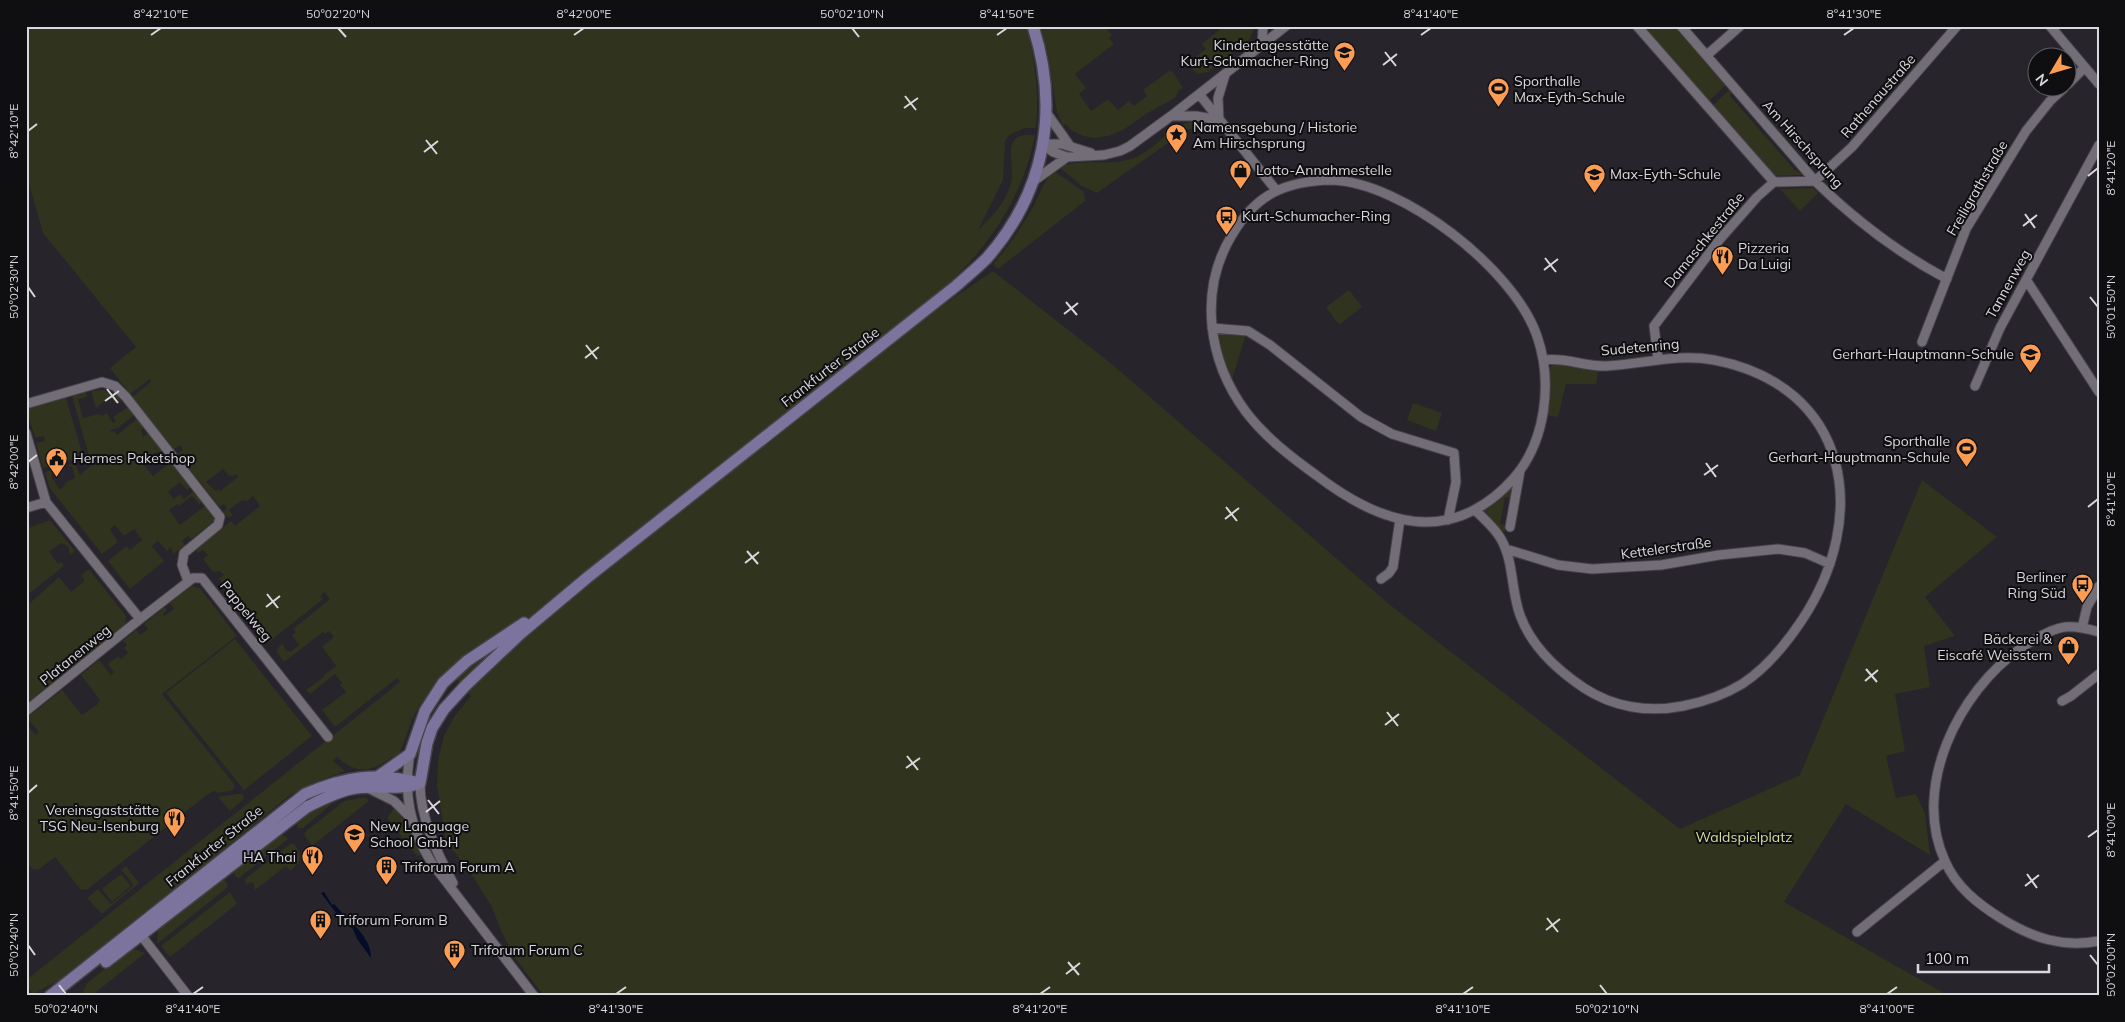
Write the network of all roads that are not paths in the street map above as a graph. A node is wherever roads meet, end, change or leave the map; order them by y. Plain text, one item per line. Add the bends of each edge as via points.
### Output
1 (1033, 26) edge
2 (1264, 26) edge
3 (1637, 26) edge
4 (1681, 26) edge
5 (1740, 26) edge
6 (1957, 26) edge
7 (2050, 26) edge
8 (1282, 27) edge
9 (1262, 45) junction
10 (1707, 55) junction
11 (2084, 68) junction
12 (1225, 74) junction
13 (2078, 74) edge
14 (2099, 84) edge
15 (1199, 94) junction
16 (2053, 98) edge
17 (1046, 112) junction
18 (1171, 116) junction
19 (1219, 120) junction
20 (1043, 144) junction
21 (2099, 144) edge
22 (1070, 146) junction
23 (1098, 155) junction
24 (1067, 156) junction
25 (1035, 180) junction
26 (1815, 180) junction
27 (1774, 182) junction
28 (1276, 190) junction
29 (1946, 279) junction
30 (2027, 280) junction
31 (1212, 328) junction
32 (1922, 342) dead end
33 (1658, 359) junction
34 (1544, 360) junction
35 (1975, 386) dead end
36 (2099, 392) edge
37 (26, 404) edge
38 (26, 433) edge
39 (1520, 471) junction
40 (46, 502) junction
41 (26, 508) edge
42 (1475, 510) junction
43 (1400, 519) junction
44 (1448, 520) junction
45 (1510, 527) dead end
46 (1506, 549) junction
47 (1830, 564) junction
48 (588, 577) junction
49 (1381, 580) dead end
50 (188, 581) junction
51 (2099, 586) edge
52 (140, 619) junction
53 (2082, 628) junction
54 (2099, 632) edge
55 (2099, 674) edge
56 (2062, 701) dead end
57 (26, 712) edge
58 (328, 737) dead end
59 (410, 754) junction
60 (376, 778) junction
61 (420, 783) junction
62 (407, 784) junction
63 (367, 788) junction
64 (410, 818) junction
65 (1945, 861) junction
66 (465, 906) junction
67 (138, 932) junction
68 (1857, 932) dead end
69 (2099, 941) edge
70 (50, 996) edge
71 (63, 996) edge
72 (188, 996) edge
73 (534, 996) edge

1 - 17 main road, Frankfurter Straße via 1046,86
2 - 9 street
3 - 27 street
4 - 10 street, Am Hirschsprung
5 - 10 street
6 - 26 street, Rathenaustraße via 1852,147
7 - 11 street
8 - 9 street
9 - 12 street
10 - 26 street, Am Hirschsprung
11 - 13 street
11 - 14 street
12 - 15 street
12 - 19 street via 1218,98
15 - 18 street
15 - 19 street
16 - 29 street, Freiligrathstraße via 2016,148 1966,229
17 - 20 main road, Frankfurter Straße
17 - 22 street
18 - 19 street
18 - 23 street via 1130,146 1112,154
19 - 28 street
20 - 22 street
20 - 24 street via 1059,155
20 - 25 main road, Frankfurter Straße
21 - 30 street, Tannenweg
22 - 23 street
23 - 24 street
24 - 25 street
25 - 48 main road, Frankfurter Straße via 1013,223 996,246 956,286
26 - 27 street
26 - 29 street, Am Hirschsprung via 1871,230
27 - 33 street, Damaschkestraße via 1720,239 1654,326
28 - 31 street via 1245,215 1227,242 1212,286
28 - 34 street via 1306,182 1342,180 1393,198 1434,220 1474,252 1514,293 1532,322
29 - 32 street, Freiligrathstraße
30 - 35 street, Tannenweg via 2000,328
30 - 36 street
31 - 43 street via 1224,375 1248,415 1262,430 1329,485
31 - 44 street via 1248,331 1270,344 1371,423 1392,434 1454,453 1456,482
33 - 34 street, Sudetenring via 1603,366 1560,359
33 - 47 street, Sudetenring via 1701,358 1749,370 1783,387 1809,411 1830,447 1841,483 1841,520
34 - 39 street via 1543,417
37 - 50 street via 99,382 120,390 220,517 218,525 184,553 182,566
38 - 40 street
39 - 42 street via 1502,490
39 - 45 street
40 - 41 street
40 - 52 street
42 - 44 street
42 - 46 street, Sudetenring via 1497,533
43 - 44 street
43 - 49 street via 1393,567
46 - 47 street, Kettelerstraße via 1558,565 1592,569 1654,566 1778,548 1805,553
46 - 47 street, Sudetenring via 1521,616 1542,651 1569,677 1595,694 1624,706 1647,708 1676,707 1708,699 1739,685 1759,671 1800,623
48 - 59 main road, Frankfurter Straße via 467,661 442,683 425,711
48 - 61 main road, Frankfurter Straße via 520,634 444,709 427,743
50 - 52 street
50 - 58 street, Pappelweg via 195,577 204,580
51 - 53 street via 2086,607
52 - 57 street, Platanenweg
53 - 54 street
53 - 65 street via 2061,628 2015,652 1991,674 1965,708 1950,737 1935,790 1935,828
55 - 56 street
59 - 60 main road
59 - 62 street
60 - 62 main road, Frankfurter Straße
60 - 67 main road, Frankfurter Straße via 340,780 296,799
61 - 62 main road, Frankfurter Straße
61 - 66 street via 430,833
62 - 63 main road, Frankfurter Straße
62 - 64 street
63 - 64 street via 394,801
63 - 67 main road, Frankfurter Straße via 337,793 307,807
64 - 66 street via 431,862
65 - 68 street
65 - 69 street via 1965,892 2009,923 2052,942 2078,944
66 - 73 street
67 - 70 main road, Frankfurter Straße
67 - 71 main road, Frankfurter Straße
67 - 72 street

